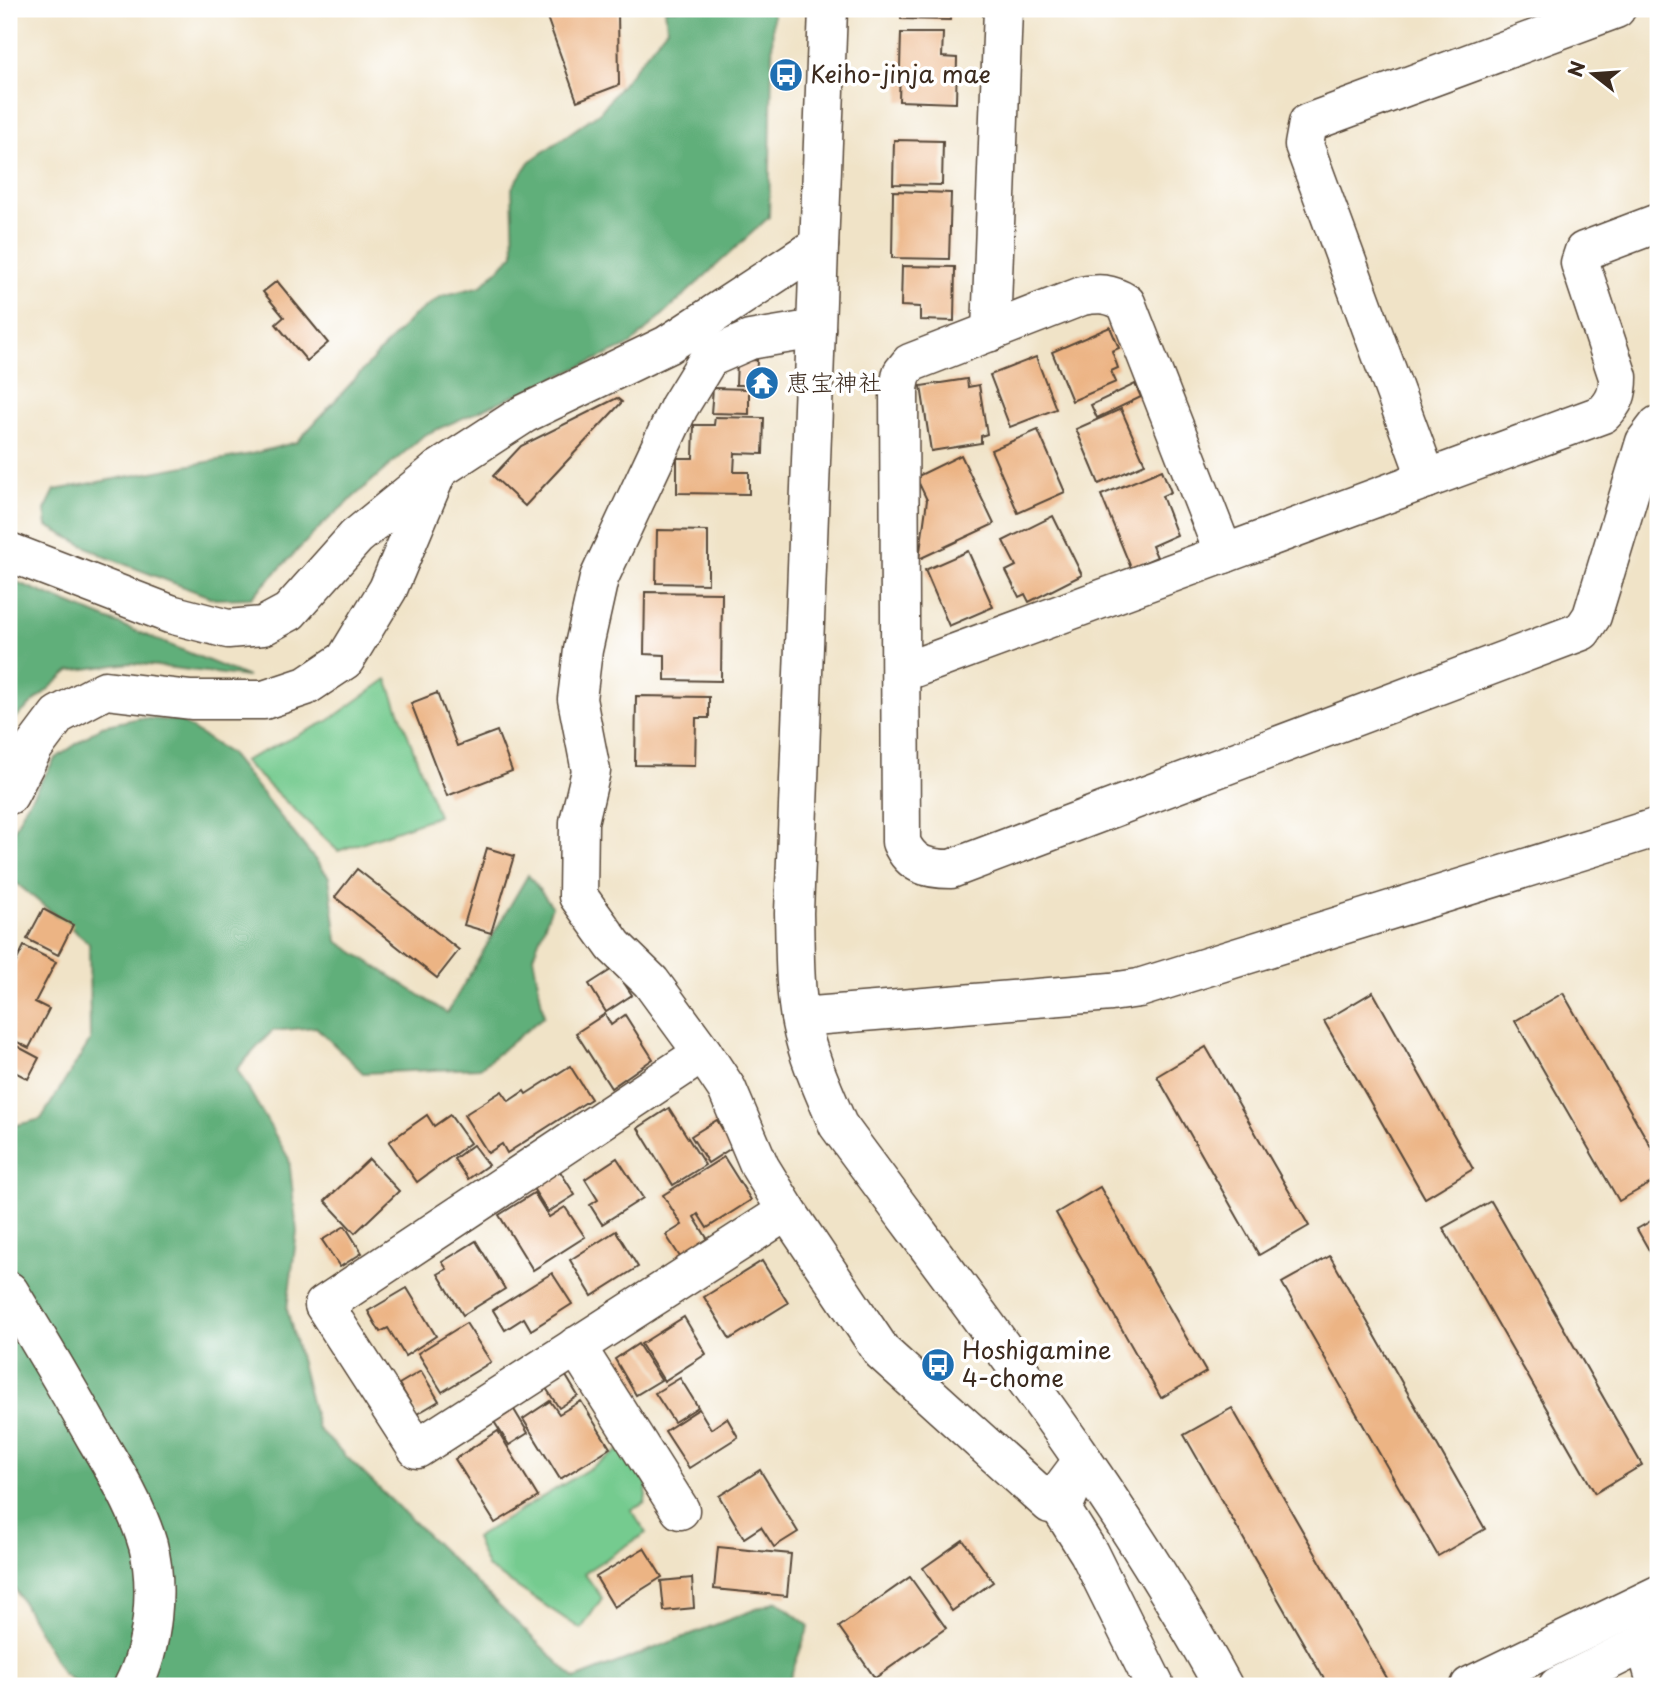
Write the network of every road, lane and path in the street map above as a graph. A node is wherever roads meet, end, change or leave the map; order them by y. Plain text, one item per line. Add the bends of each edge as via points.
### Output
1 (828, 9) edge
2 (1616, 9) edge
3 (1009, 11) edge
4 (1658, 223) edge
5 (819, 245) junction
6 (816, 329) junction
7 (991, 332) junction
8 (1658, 425) edge
9 (438, 470) junction
10 (1427, 479) junction
11 (9, 552) edge
12 (1224, 554) junction
13 (901, 673) junction
14 (9, 794) edge
15 (1658, 827) edge
16 (800, 1017) junction
17 (704, 1053) junction
18 (787, 1211) junction
19 (9, 1291) edge
20 (576, 1346) junction
21 (1083, 1460) junction
22 (680, 1510) dead end
23 (1658, 1595) edge
24 (1651, 1640) edge
25 (133, 1686) edge
26 (1155, 1686) edge
27 (1223, 1686) edge
28 (1470, 1686) edge
29 (1558, 1686) edge
30 (1657, 1686) edge

1 - 5 street
2 - 10 street via 1308,122 1304,145
3 - 7 street
4 - 10 street via 1584,251 1580,263 1618,377 1614,403 1603,414
5 - 6 street
5 - 9 street via 667,345 524,414
6 - 16 street via 794,914
6 - 17 street via 750,340 709,358 679,407 599,578 583,650 577,699 591,771 579,822 579,896 614,946 651,982
7 - 12 street via 1082,296 1112,295 1126,303
7 - 13 street via 910,363 902,373
8 - 13 street via 1645,442 1592,617 1582,631 951,869 919,864 907,855 901,842
9 - 11 street via 356,537 289,612 262,626 228,629 170,614
9 - 14 street via 388,589 345,660 306,686 264,700 191,700 105,690 58,715 34,747
10 - 12 street
12 - 13 street
15 - 16 street via 1139,988
16 - 21 street via 816,1075 838,1125
17 - 18 street via 727,1089 760,1167
17 - 20 street via 324,1305 417,1449
18 - 20 street
18 - 21 street via 882,1352 1050,1504
19 - 25 street via 126,1491 148,1545 154,1596
20 - 22 street
21 - 26 street via 1062,1510 1089,1553
21 - 27 street via 1194,1632
23 - 28 street
24 - 29 street
24 - 30 street

